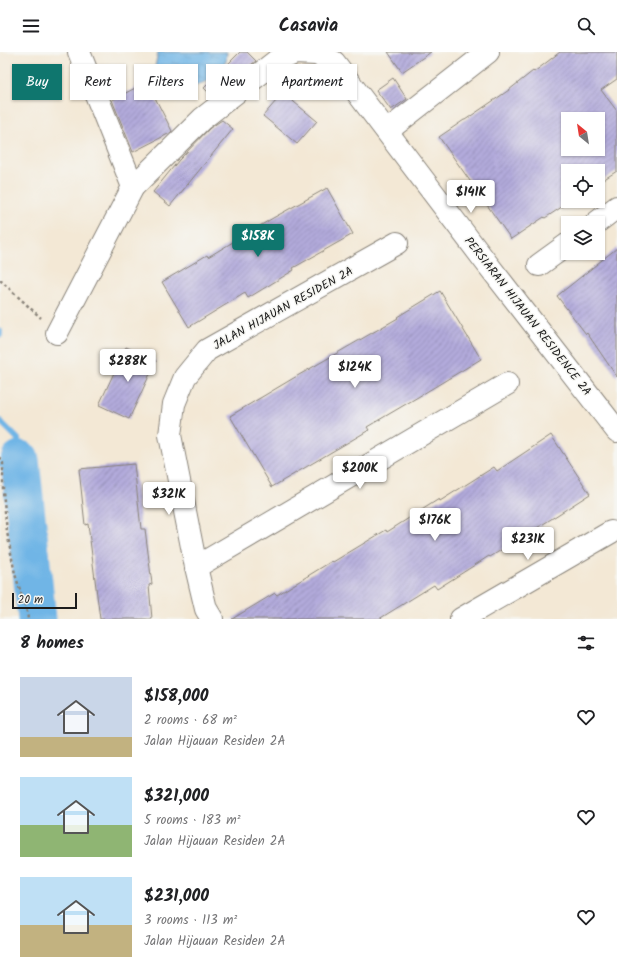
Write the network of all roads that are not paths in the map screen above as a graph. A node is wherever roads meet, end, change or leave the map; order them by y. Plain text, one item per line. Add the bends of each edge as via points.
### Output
1 (79, 52) edge
2 (488, 52) edge
3 (387, 131) junction
4 (133, 187) junction
5 (617, 207) edge
6 (605, 216) edge
7 (397, 244) dead end
8 (561, 249) edge
9 (539, 265) dead end
10 (57, 333) road end
11 (507, 384) dead end
12 (617, 431) edge
13 (611, 532) dead end
14 (196, 567) junction
15 (212, 619) edge
16 (462, 619) edge

1 - 4 street
2 - 3 street
3 - 4 street, PERSIARAN HIJAUAN RESIDENCE 2A via 334,62 316,54 294,54 275,62 202,119
3 - 12 street, PERSIARAN HIJAUAN RESIDENCE 2A
4 - 10 street
5 - 6 street
7 - 14 street, JALAN HIJAUAN RESIDEN 2A via 208,350 185,378 174,404 170,435
8 - 9 street
11 - 14 street
13 - 16 street
14 - 15 street, JALAN HIJAUAN RESIDEN 2A via 206,608

